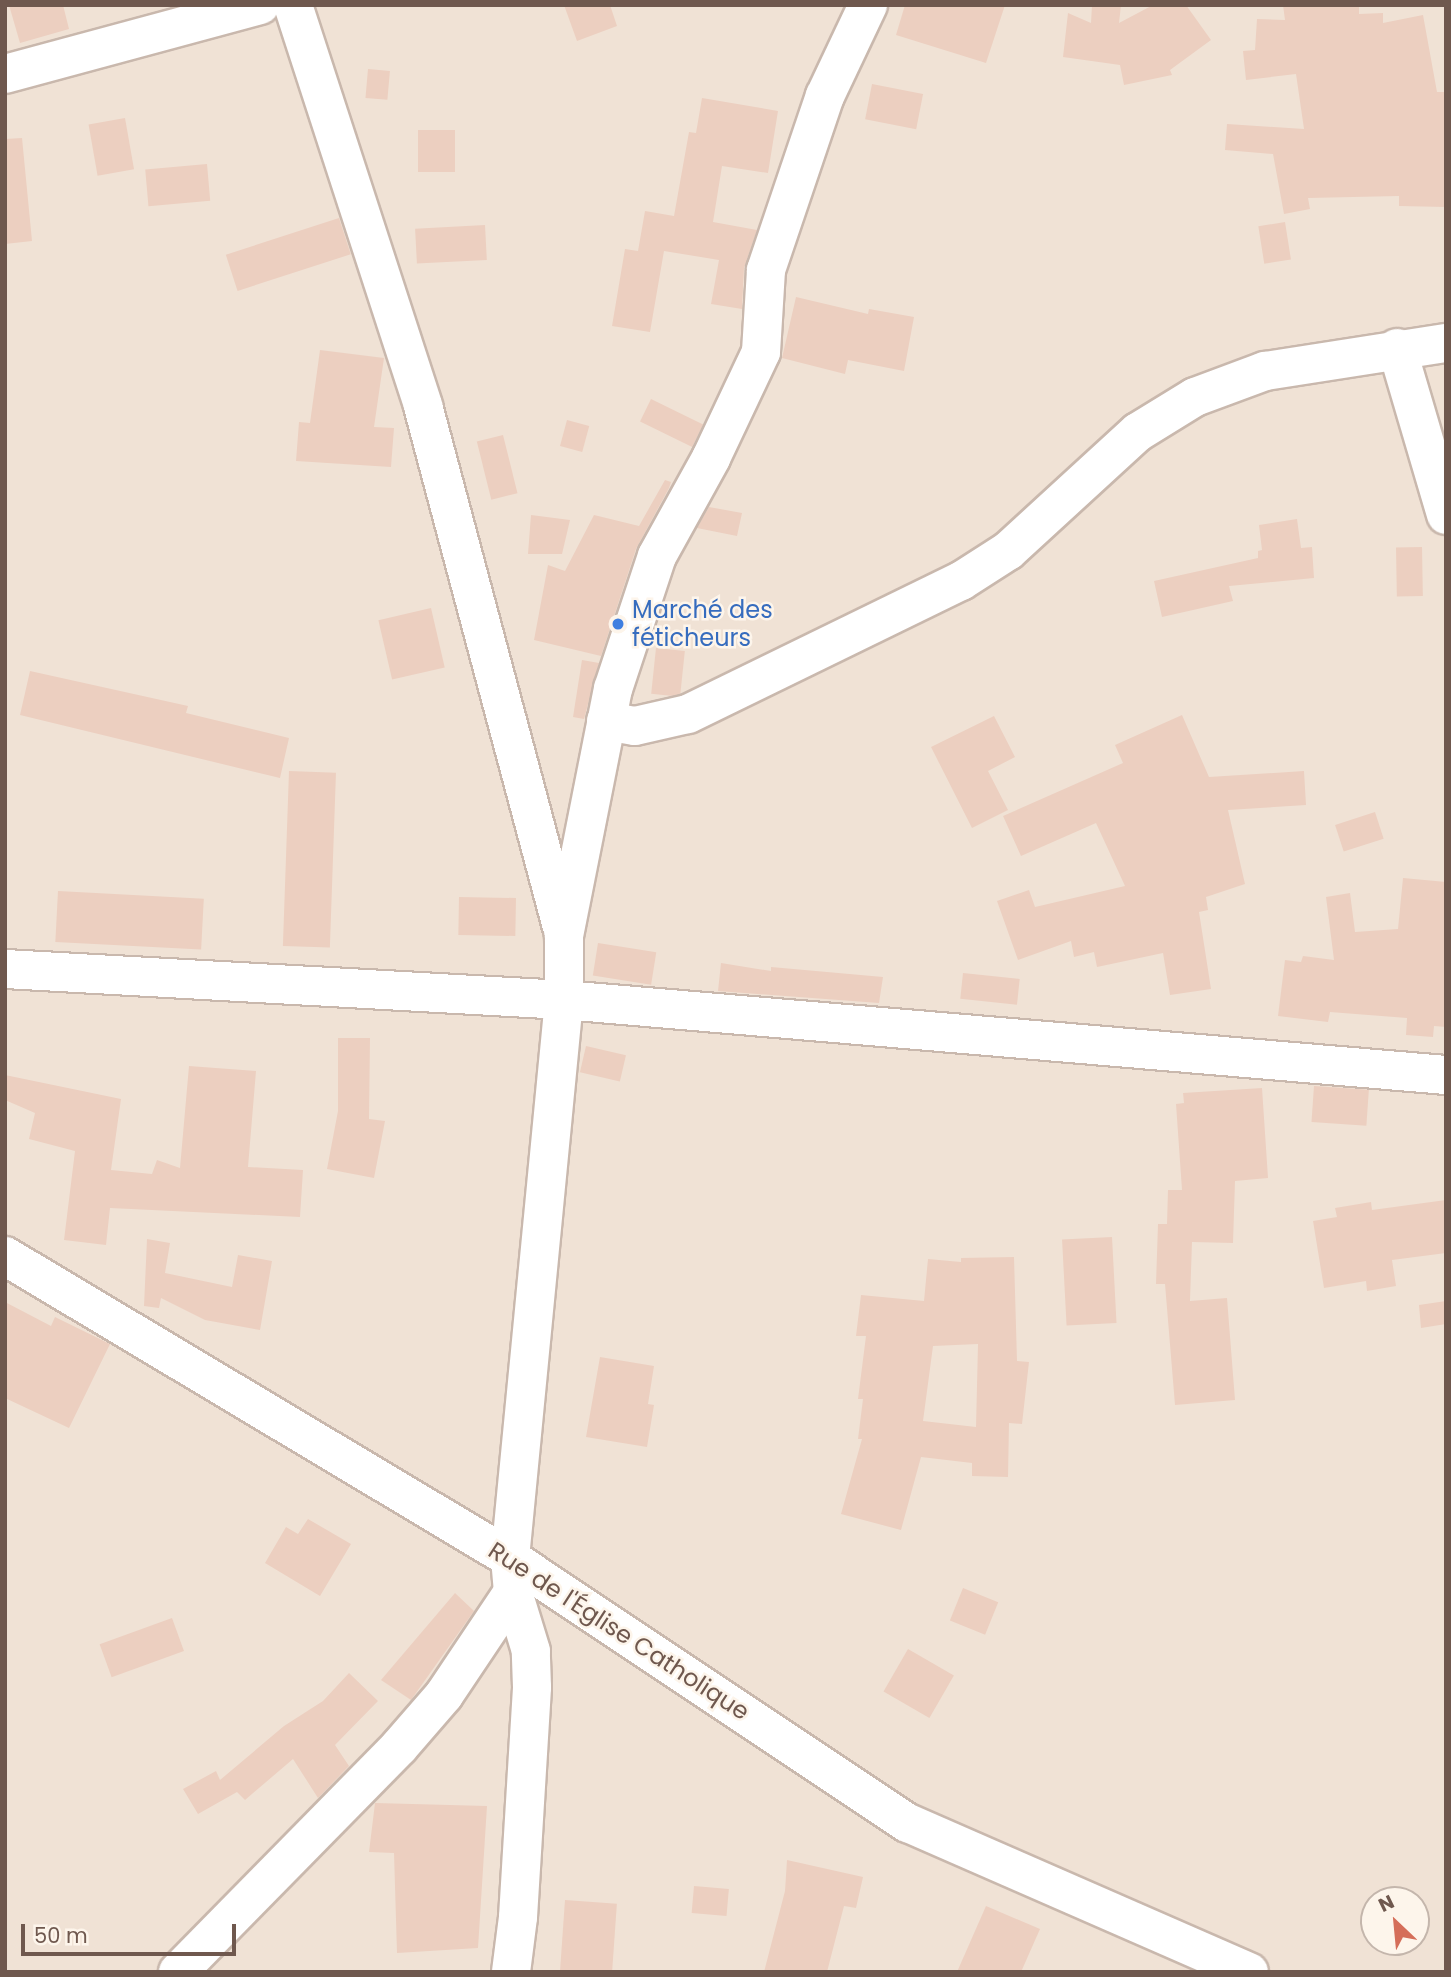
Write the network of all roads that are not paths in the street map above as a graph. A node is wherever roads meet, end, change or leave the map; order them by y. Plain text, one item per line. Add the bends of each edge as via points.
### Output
1 (260, 5) edge
2 (293, 5) edge
3 (868, 5) edge
4 (5, 74) edge
5 (1446, 342) edge
6 (1397, 348) junction
7 (1446, 515) edge
8 (606, 720) junction
9 (564, 936) junction
10 (5, 969) edge
11 (564, 1000) junction
12 (1446, 1075) edge
13 (5, 1256) edge
14 (512, 1575) junction
15 (178, 1972) edge
16 (511, 1972) edge
17 (1249, 1972) edge

1 - 4 street
2 - 9 street via 423,406
3 - 8 street via 825,96 766,270 761,352 711,458 657,556
5 - 6 street
6 - 7 street
6 - 8 street via 1265,371 1195,397 1138,432 1008,551 961,581 688,714 635,726
8 - 9 street
9 - 11 street
10 - 11 street
11 - 12 street
11 - 14 street
13 - 14 street, Rue de l'Église Catholique
14 - 15 street via 444,1695 399,1747
14 - 16 street via 531,1651 531,1687
14 - 17 street, Rue de l'Église Catholique via 908,1823

